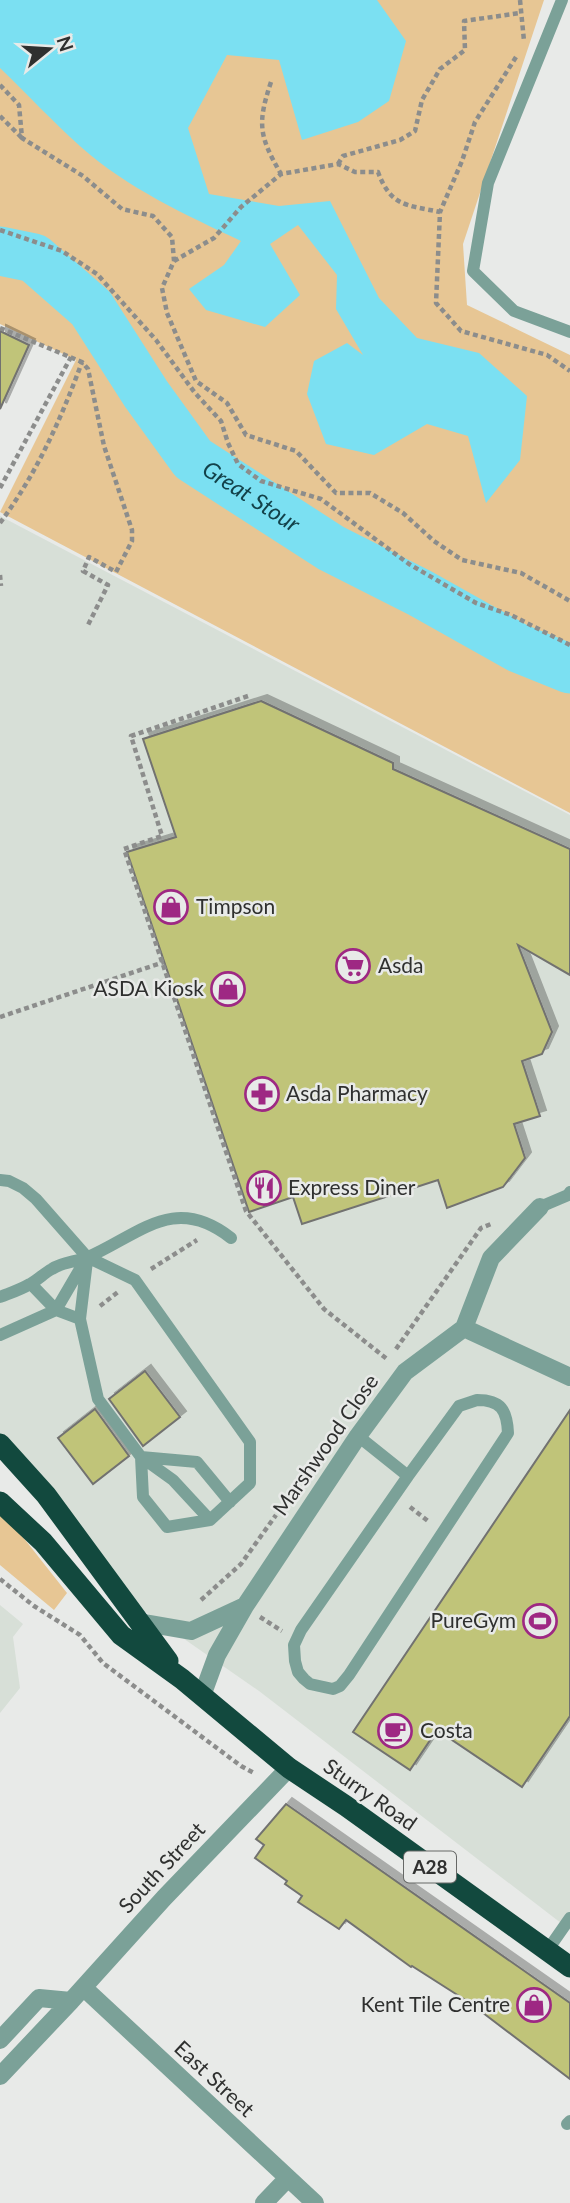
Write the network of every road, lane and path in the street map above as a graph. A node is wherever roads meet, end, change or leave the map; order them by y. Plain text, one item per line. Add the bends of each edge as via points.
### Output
1 (562, 0) edge
2 (520, 13) dead end
3 (271, 82) dead end
4 (0, 85) edge
5 (0, 116) edge
6 (22, 138) junction
7 (338, 164) junction
8 (281, 174) junction
9 (440, 212) dead end
10 (0, 230) edge
11 (174, 261) junction
12 (0, 328) edge
13 (570, 332) edge
14 (71, 358) junction
15 (82, 362) junction
16 (0, 488) edge
17 (0, 523) edge
18 (0, 575) edge
19 (1, 586) edge
20 (570, 601) edge
21 (86, 627) dead end
22 (570, 645) edge
23 (248, 695) dead end
24 (164, 963) junction
25 (0, 1017) edge
26 (0, 1180) edge
27 (570, 1192) edge
28 (540, 1207) joint
29 (230, 1238) dead end
30 (87, 1257) junction
31 (31, 1284) junction
32 (0, 1297) edge
33 (56, 1310) junction
34 (80, 1319) junction
35 (464, 1328) junction
36 (0, 1335) edge
37 (404, 1372) junction
38 (570, 1377) edge
39 (358, 1436) junction
40 (0, 1444) edge
41 (141, 1457) junction
42 (408, 1475) junction
43 (394, 1496) junction
44 (0, 1502) edge
45 (230, 1502) junction
46 (211, 1520) junction
47 (443, 1531) junction
48 (0, 1579) edge
49 (250, 1610) junction
50 (139, 1622) junction
51 (296, 1640) junction
52 (182, 1679) junction
53 (202, 1696) junction
54 (282, 1776) junction
55 (570, 1918) edge
56 (547, 1951) junction
57 (570, 1967) edge
58 (77, 1995) junction
59 (0, 2040) edge
60 (0, 2076) edge
61 (287, 2179) junction
62 (264, 2203) edge
63 (315, 2203) edge

1 - 13 lane via 488,183 473,271 514,312
2 - 7 path via 464,21 465,50 440,69 422,100 415,131 400,140 343,156
3 - 8 path via 261,127
4 - 6 path via 19,105
5 - 6 path
6 - 11 path via 83,176 122,209 153,216 172,237
7 - 8 path
7 - 9 path via 355,172 378,172 385,191 404,205
8 - 11 path via 241,207 214,238
10 - 22 path via 62,251 97,274 220,421 238,464 261,481 321,499 409,565 476,603
11 - 20 path via 162,288 167,313 196,381 227,403 246,435 296,451 336,493 370,494 403,513 462,561 521,573
12 - 14 path
14 - 15 path
14 - 16 path
15 - 17 path via 53,435
15 - 21 path via 88,369 104,446 130,521 132,541 116,572 89,557 83,572 108,585
18 - 19 path
23 - 24 path via 131,736 162,835 124,849
24 - 25 path
24 - 37 path via 246,1211 324,1309
26 - 30 lane via 23,1188 36,1199
27 - 28 lane
28 - 35 street via 491,1258
29 - 30 lane via 217,1227 173,1218 160,1220
30 - 31 lane via 53,1268
30 - 33 lane
30 - 34 lane
30 - 45 lane via 135,1280 250,1442 250,1483
31 - 32 lane
31 - 33 lane
33 - 34 lane
33 - 36 lane
34 - 41 lane via 98,1399
35 - 37 street, Marshwood Close
35 - 38 street
37 - 39 street, Marshwood Close
39 - 42 lane
39 - 49 street, Marshwood Close
40 - 50 highway, Sturry Road / A28 via 46,1495
41 - 45 lane via 197,1462
41 - 46 lane via 173,1480
41 - 46 lane via 143,1497 167,1527
42 - 43 lane
42 - 47 lane via 459,1406 489,1400 502,1408 508,1433
43 - 47 path
43 - 51 lane
44 - 52 highway, Sturry Road / A28 via 43,1542 121,1635
45 - 46 lane
47 - 51 lane via 340,1686 324,1688 304,1679 295,1661
48 - 54 path via 80,1635 103,1663 241,1766
49 - 50 street via 191,1631
49 - 51 path
49 - 53 street, Marshwood Close via 217,1655
50 - 52 highway, Sturry Road / A28
52 - 53 highway, Sturry Road / A28
53 - 54 highway, Sturry Road / A28
54 - 56 highway, Sturry Road / A28 via 346,1806
54 - 58 street, South Street
55 - 56 lane
56 - 57 highway, Sturry Road / A28
58 - 59 street via 39,1998
58 - 60 street, South Street
58 - 61 street, East Street
61 - 62 street
61 - 63 street, East Street

